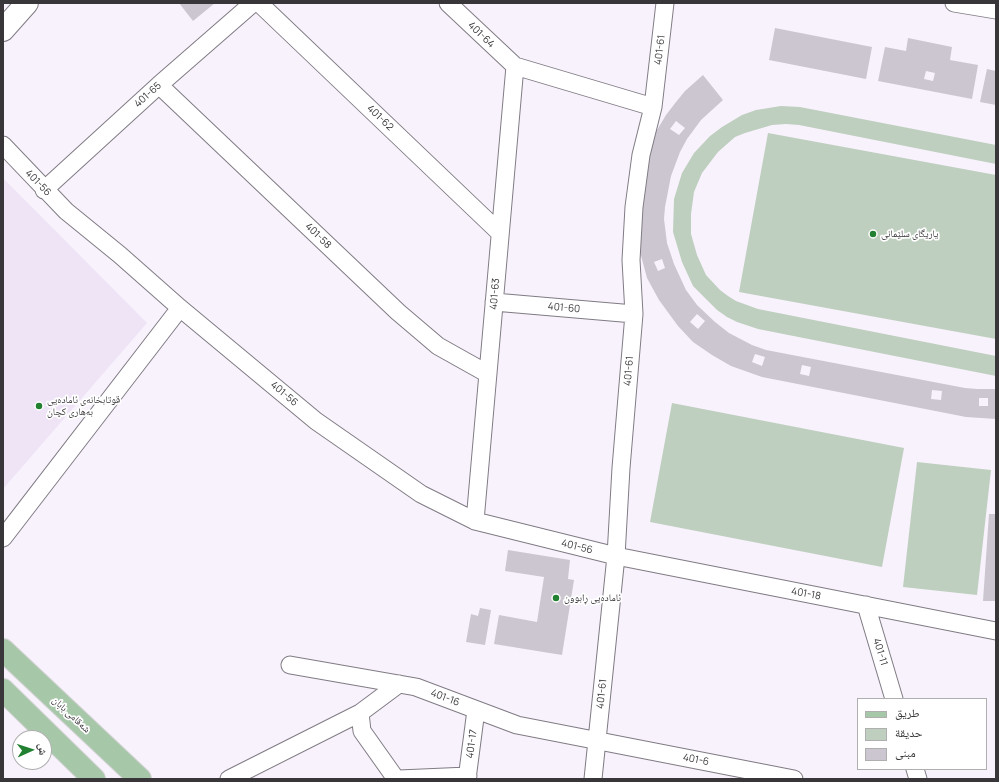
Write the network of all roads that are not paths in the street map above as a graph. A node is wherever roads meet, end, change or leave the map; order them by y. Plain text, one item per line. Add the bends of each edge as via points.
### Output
1 (27, 3) edge
2 (253, 3) edge
3 (259, 3) edge
4 (448, 3) edge
5 (665, 3) edge
6 (954, 3) edge
7 (996, 10) edge
8 (3, 30) edge
9 (514, 66) junction
10 (159, 85) junction
11 (653, 106) junction
12 (3, 146) edge
13 (44, 190) junction
14 (500, 233) junction
15 (494, 302) junction
16 (180, 308) junction
17 (634, 314) junction
18 (488, 374) junction
19 (475, 521) junction
20 (3, 538) edge
21 (616, 556) junction
22 (866, 605) junction
23 (996, 631) edge
24 (3, 650) edge
25 (290, 666) dead end
26 (399, 684) junction
27 (3, 690) edge
28 (894, 698) edge
29 (476, 710) junction
30 (360, 713) junction
31 (597, 740) junction
32 (468, 777) edge
33 (772, 777) edge
34 (94, 779) edge
35 (140, 779) edge
36 (229, 779) edge
37 (396, 779) edge
38 (399, 779) edge
39 (593, 779) edge
40 (794, 779) edge

1 - 8 street
2 - 10 street, 401-65
3 - 14 street, 401-62
4 - 9 street, 401-64
5 - 11 street, 401-61
6 - 7 street
9 - 11 street
9 - 14 street, 401-63
10 - 13 street, 401-65
10 - 18 street, 401-58 via 398,312 438,346
11 - 17 street, 401-61 via 641,155 634,207 631,260
12 - 13 street, 401-56
13 - 16 street, 401-56
14 - 15 street, 401-63
15 - 17 street, 401-60
15 - 18 street, 401-63
16 - 19 street, 401-56 via 316,421 421,494
16 - 20 street
17 - 21 street, 401-61
18 - 19 street, 401-63
19 - 21 street, 401-56
21 - 22 street, 401-18
21 - 31 street, 401-61
22 - 23 street, 401-18
22 - 28 street, 401-11
24 - 35 main road, شەقامی بابان
25 - 26 street, 401-16
26 - 29 street, 401-16 via 416,687
26 - 30 street
27 - 34 main road
29 - 31 street, 401-16 via 517,725
29 - 32 street, 401-17
30 - 36 street
30 - 37 street via 362,731
31 - 33 street, 401-6
31 - 39 street, 401-61
32 - 38 street
33 - 40 street, 401-6

